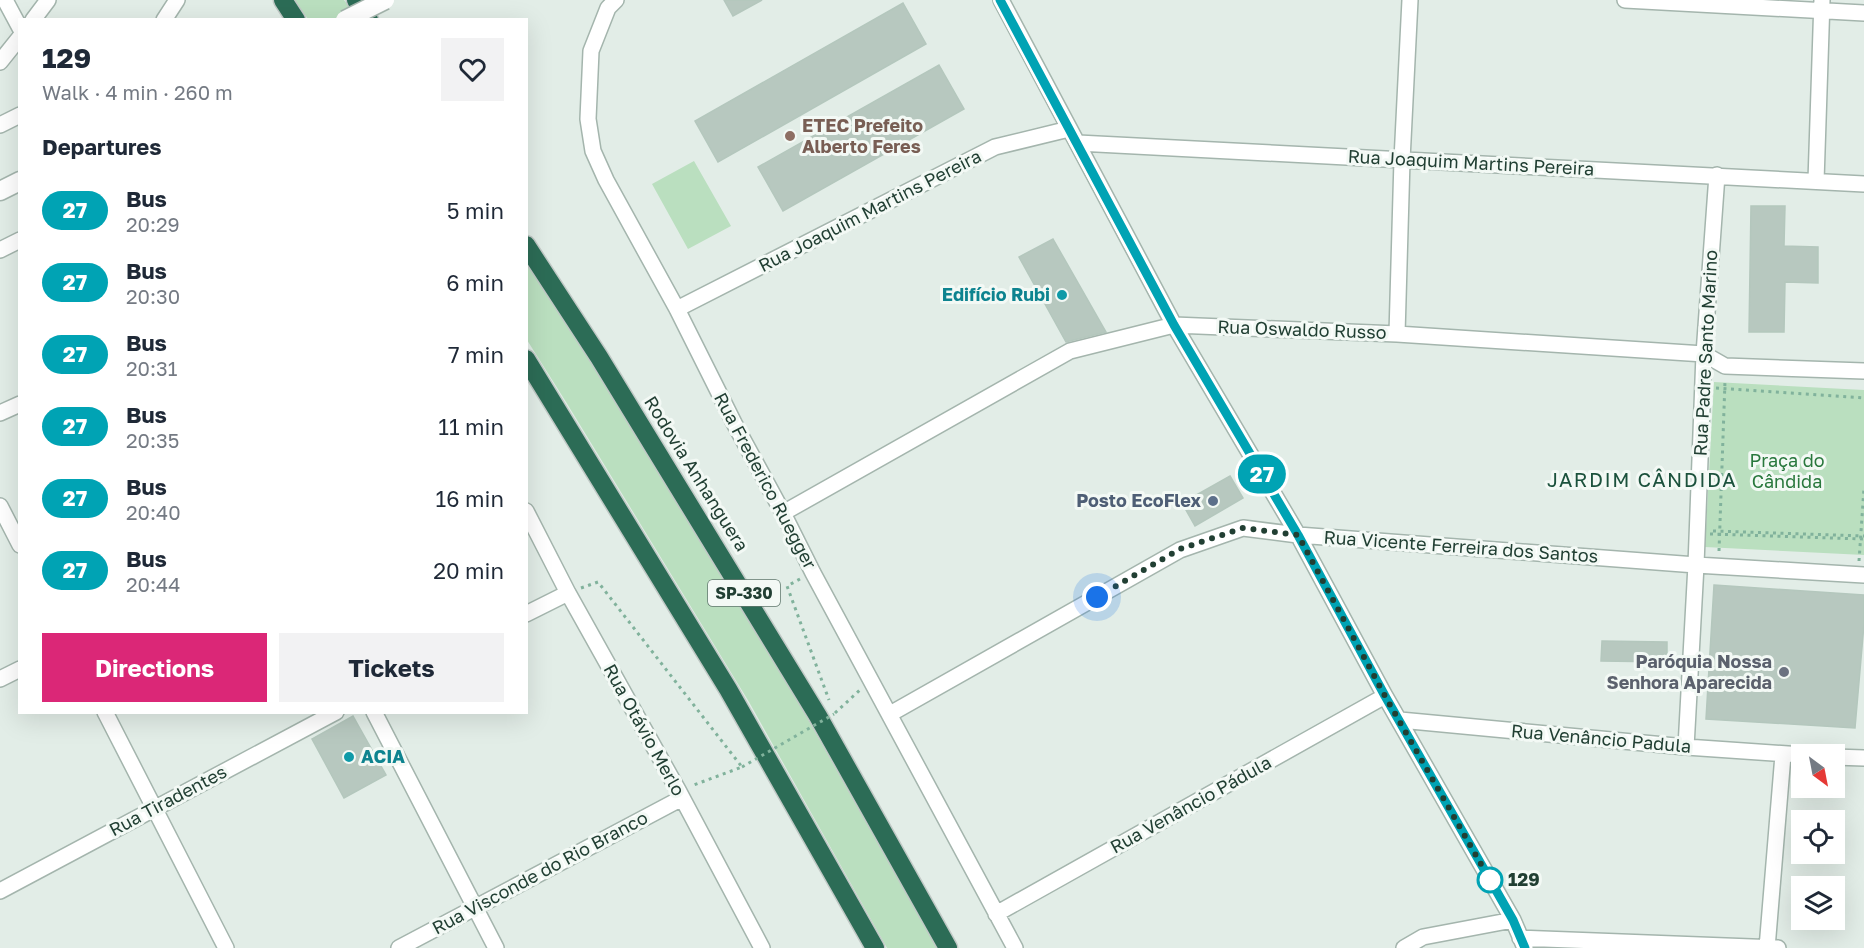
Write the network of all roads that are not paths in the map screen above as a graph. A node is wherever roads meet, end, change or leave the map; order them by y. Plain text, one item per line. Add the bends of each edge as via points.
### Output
1 (5, 0) edge
2 (48, 0) edge
3 (177, 0) edge
4 (283, 0) edge
5 (356, 0) edge
6 (385, 0) edge
7 (616, 0) edge
8 (1000, 0) edge
9 (1410, 0) edge
10 (1624, 0) edge
11 (1822, 6) edge
12 (1864, 13) edge
13 (34, 18) edge
14 (165, 18) edge
15 (296, 18) edge
16 (349, 18) edge
17 (368, 18) edge
18 (18, 24) edge
19 (18, 40) edge
20 (0, 62) edge
21 (18, 116) edge
22 (0, 125) edge
23 (1069, 129) junction
24 (1078, 143) junction
25 (1402, 160) junction
26 (1717, 175) junction
27 (1816, 181) junction
28 (1864, 184) edge
29 (18, 241) edge
30 (528, 248) edge
31 (0, 250) edge
32 (677, 309) junction
33 (1174, 325) junction
34 (1397, 334) junction
35 (1704, 354) junction
36 (528, 362) edge
37 (1864, 371) edge
38 (18, 405) edge
39 (0, 413) edge
40 (0, 506) edge
41 (783, 513) junction
42 (528, 515) edge
43 (1298, 535) junction
44 (18, 540) edge
45 (1696, 565) junction
46 (1861, 574) edge
47 (568, 593) junction
48 (528, 613) edge
49 (18, 670) edge
50 (0, 679) edge
51 (1385, 696) junction
52 (106, 714) edge
53 (332, 714) edge
54 (375, 714) edge
55 (890, 714) junction
56 (1400, 720) junction
57 (1686, 747) junction
58 (1783, 755) junction
59 (1791, 755) edge
60 (1845, 757) edge
61 (1864, 758) edge
62 (680, 794) junction
63 (155, 808) junction
64 (0, 891) edge
65 (475, 906) junction
66 (996, 914) junction
67 (1513, 920) junction
68 (1523, 943) edge
69 (226, 948) edge
70 (399, 948) edge
71 (496, 948) edge
72 (762, 948) edge
73 (875, 948) edge
74 (948, 948) edge
75 (1015, 948) edge
76 (1404, 948) edge
77 (1767, 948) edge
78 (1778, 948) edge

1 - 18 street
2 - 13 street
3 - 14 street
4 - 15 highway
5 - 17 highway
6 - 16 street, bridge
7 - 32 street, Rua Frederico Ruegger via 608,8 591,51 588,119 593,151
8 - 23 street
9 - 25 street
10 - 11 street
11 - 12 street
11 - 27 street
19 - 20 street
21 - 22 street
23 - 24 street
23 - 32 street, Rua Joaquim Martins Pereira via 995,147
24 - 25 street, Rua Joaquim Martins Pereira
24 - 33 street
25 - 26 street, Rua Joaquim Martins Pereira
25 - 34 street
26 - 27 street, Rua Joaquim Martins Pereira
26 - 35 street, Rua Padre Santo Marino
27 - 28 street, Rua Joaquim Martins Pereira
29 - 31 street
30 - 74 highway, Rodovia Anhanguera / SP-330 via 643,427 818,716
32 - 41 street, Rua Frederico Ruegger
33 - 34 street, Rua Oswaldo Russo
33 - 41 street, Rua Oswaldo Russo via 1070,351
33 - 43 street
34 - 35 street, Rua Oswaldo Russo
35 - 37 street, Rua Oswaldo Russo via 1725,366
35 - 45 street, Rua Padre Santo Marino
36 - 73 highway, SP-330 via 728,689
38 - 39 street
40 - 44 street
41 - 55 street, Rua Frederico Ruegger
42 - 47 street, Rua Otávio Merlo
43 - 45 street, Rua Vicente Ferreira dos Santos
43 - 51 street
43 - 55 street, Rua Vicente Ferreira dos Santos via 1243,528 1180,549
45 - 46 street, Rua Vicente Ferreira dos Santos
45 - 57 street, Rua Padre Santo Marino
47 - 48 street
47 - 62 street, Rua Otávio Merlo
49 - 50 street
51 - 56 street
51 - 66 street, Rua Venâncio Pádula
52 - 63 street
53 - 63 street, Rua Tiradentes
54 - 65 street
55 - 66 street, Rua Frederico Ruegger
56 - 57 street, Rua Venâncio Padula
56 - 67 street
57 - 58 street, Rua Venâncio Padula
58 - 59 street, Rua Venâncio Padula
58 - 77 street
60 - 61 street
62 - 65 street, Rua Visconde do Rio Branco
62 - 72 street, Rua Otávio Merlo
63 - 64 street, Rua Tiradentes
63 - 69 street
65 - 70 street, Rua Visconde do Rio Branco
65 - 71 street
66 - 75 street, Rua Frederico Ruegger
67 - 68 street
67 - 76 street via 1424,937
68 - 77 street
77 - 78 street

